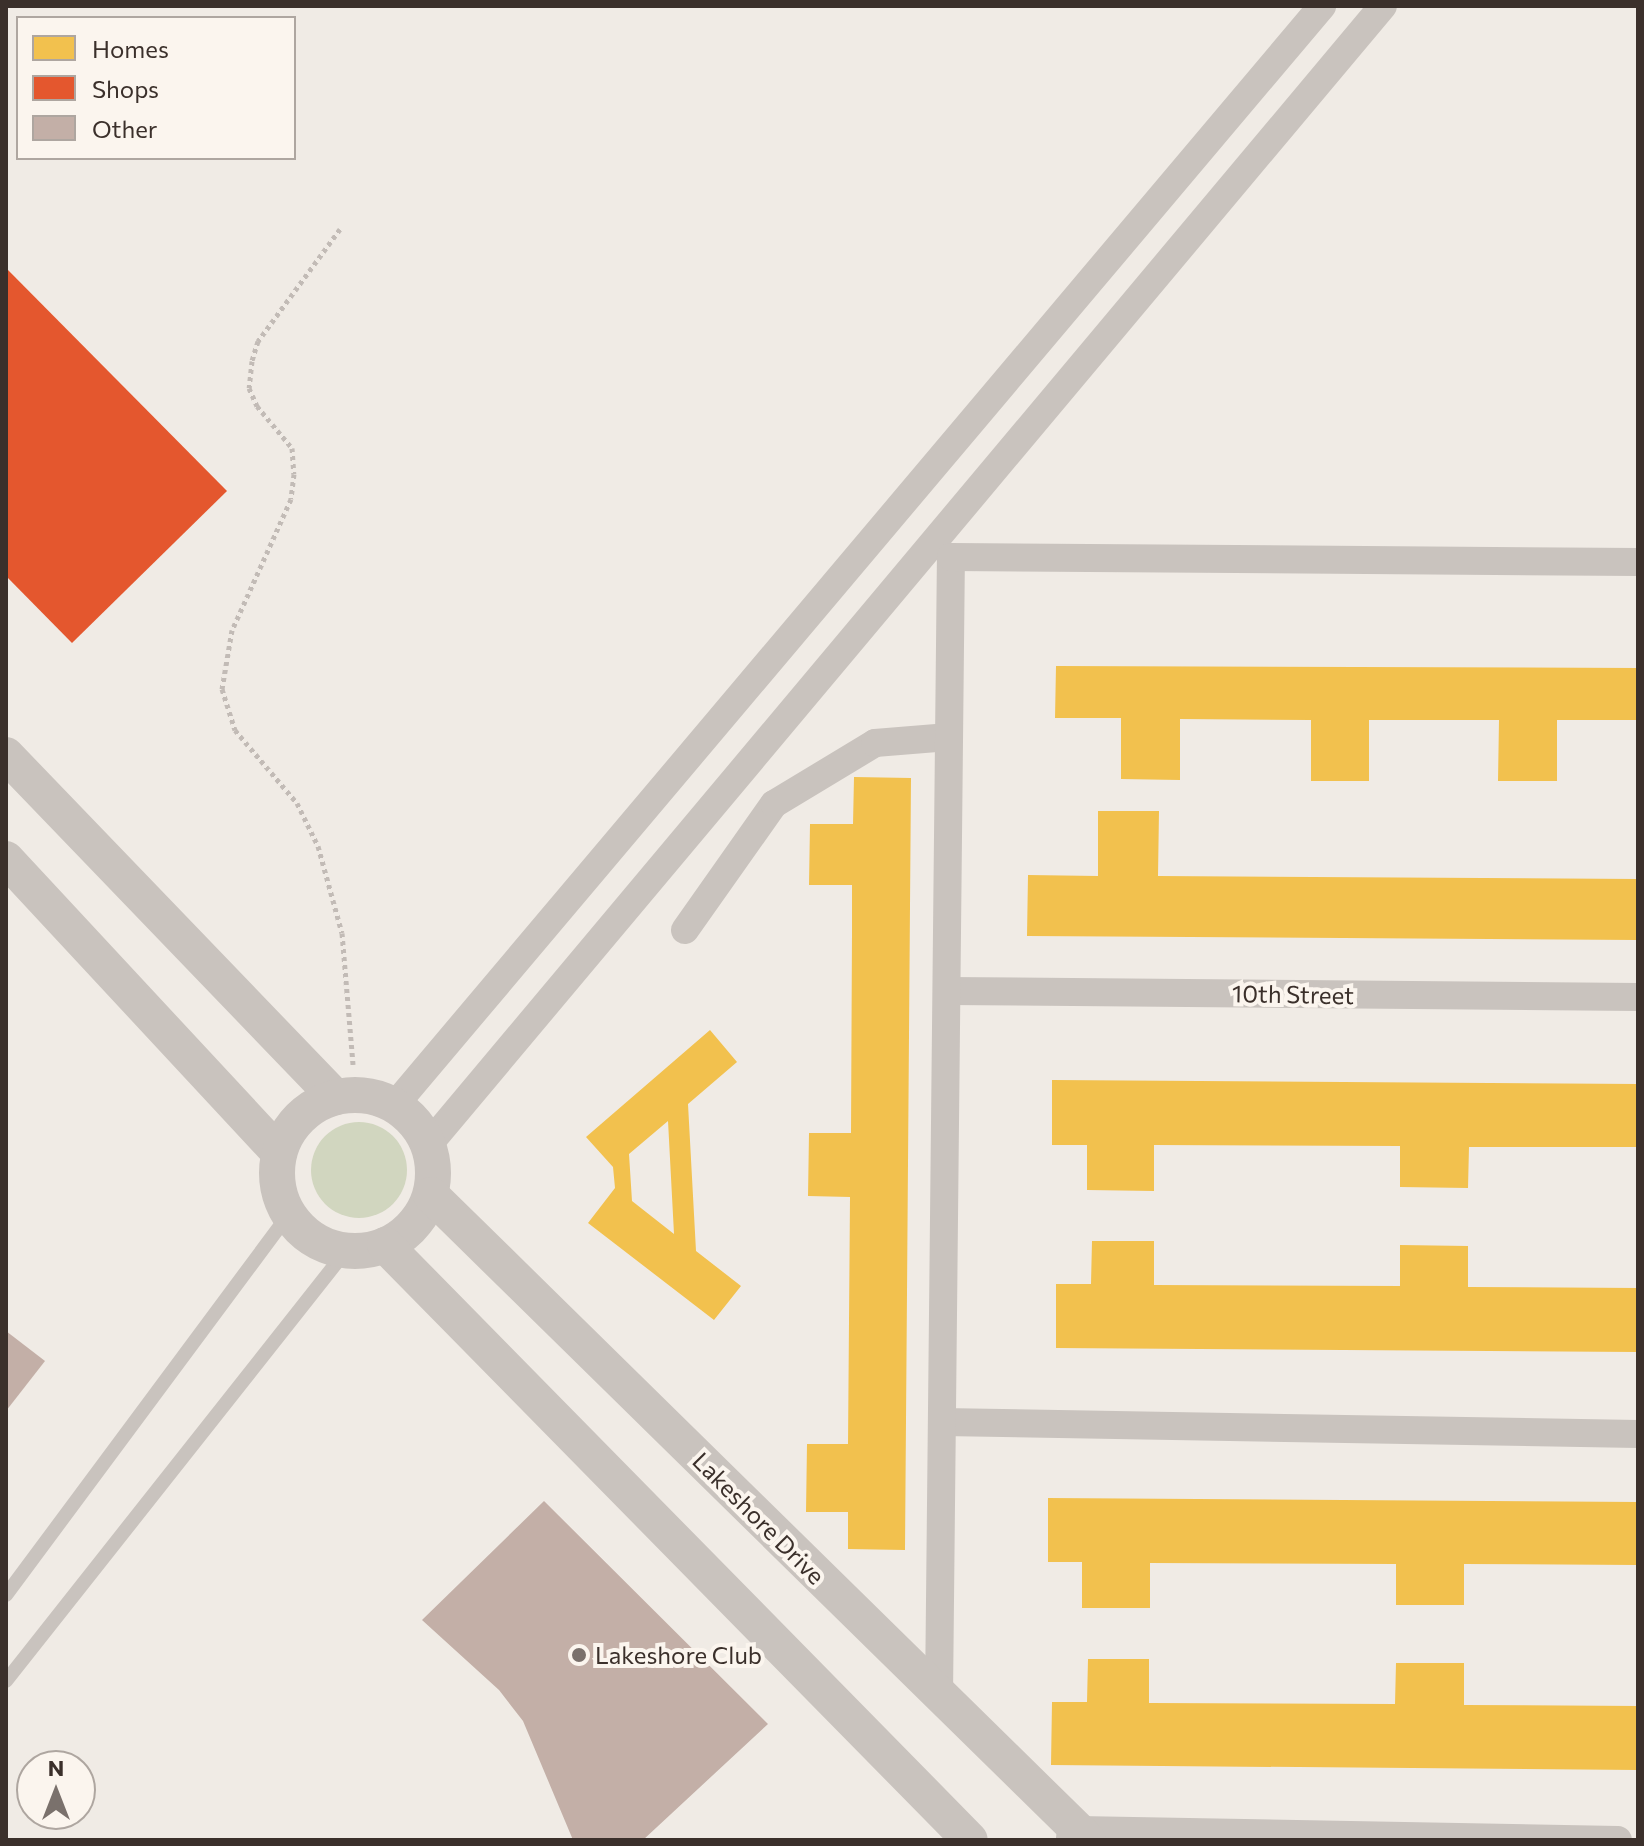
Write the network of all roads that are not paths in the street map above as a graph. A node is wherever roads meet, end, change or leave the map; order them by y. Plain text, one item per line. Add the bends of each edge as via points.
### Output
1 (1322, 6) edge
2 (1383, 6) edge
3 (1638, 562) edge
4 (949, 737) junction
5 (6, 755) edge
6 (6, 859) edge
7 (685, 930) dead end
8 (947, 991) junction
9 (1638, 997) edge
10 (345, 1095) junction
11 (395, 1105) junction
12 (429, 1144) junction
13 (279, 1153) junction
14 (431, 1195) junction
15 (289, 1214) junction
16 (385, 1245) junction
17 (345, 1252) junction
18 (942, 1422) junction
19 (1638, 1434) edge
20 (6, 1595) edge
21 (6, 1681) edge
22 (939, 1696) junction
23 (1078, 1837) edge
24 (970, 1840) edge
25 (1618, 1840) edge

1 - 11 street
2 - 12 street
3 - 4 street via 951,557
4 - 7 street via 875,743 774,804
4 - 8 street
5 - 10 street
6 - 13 street
8 - 9 street, 10th Street
8 - 18 street
10 - 11 street
10 - 13 street via 310,1108 290,1128
11 - 12 street via 415,1121
12 - 14 street
13 - 15 street via 279,1195
14 - 16 street via 419,1219
14 - 22 street, Lakeshore Drive
15 - 17 street via 315,1240
15 - 20 lane
16 - 17 street
16 - 24 street
17 - 21 lane
18 - 19 street
18 - 22 street
22 - 23 street, Lakeshore Drive
23 - 25 street

